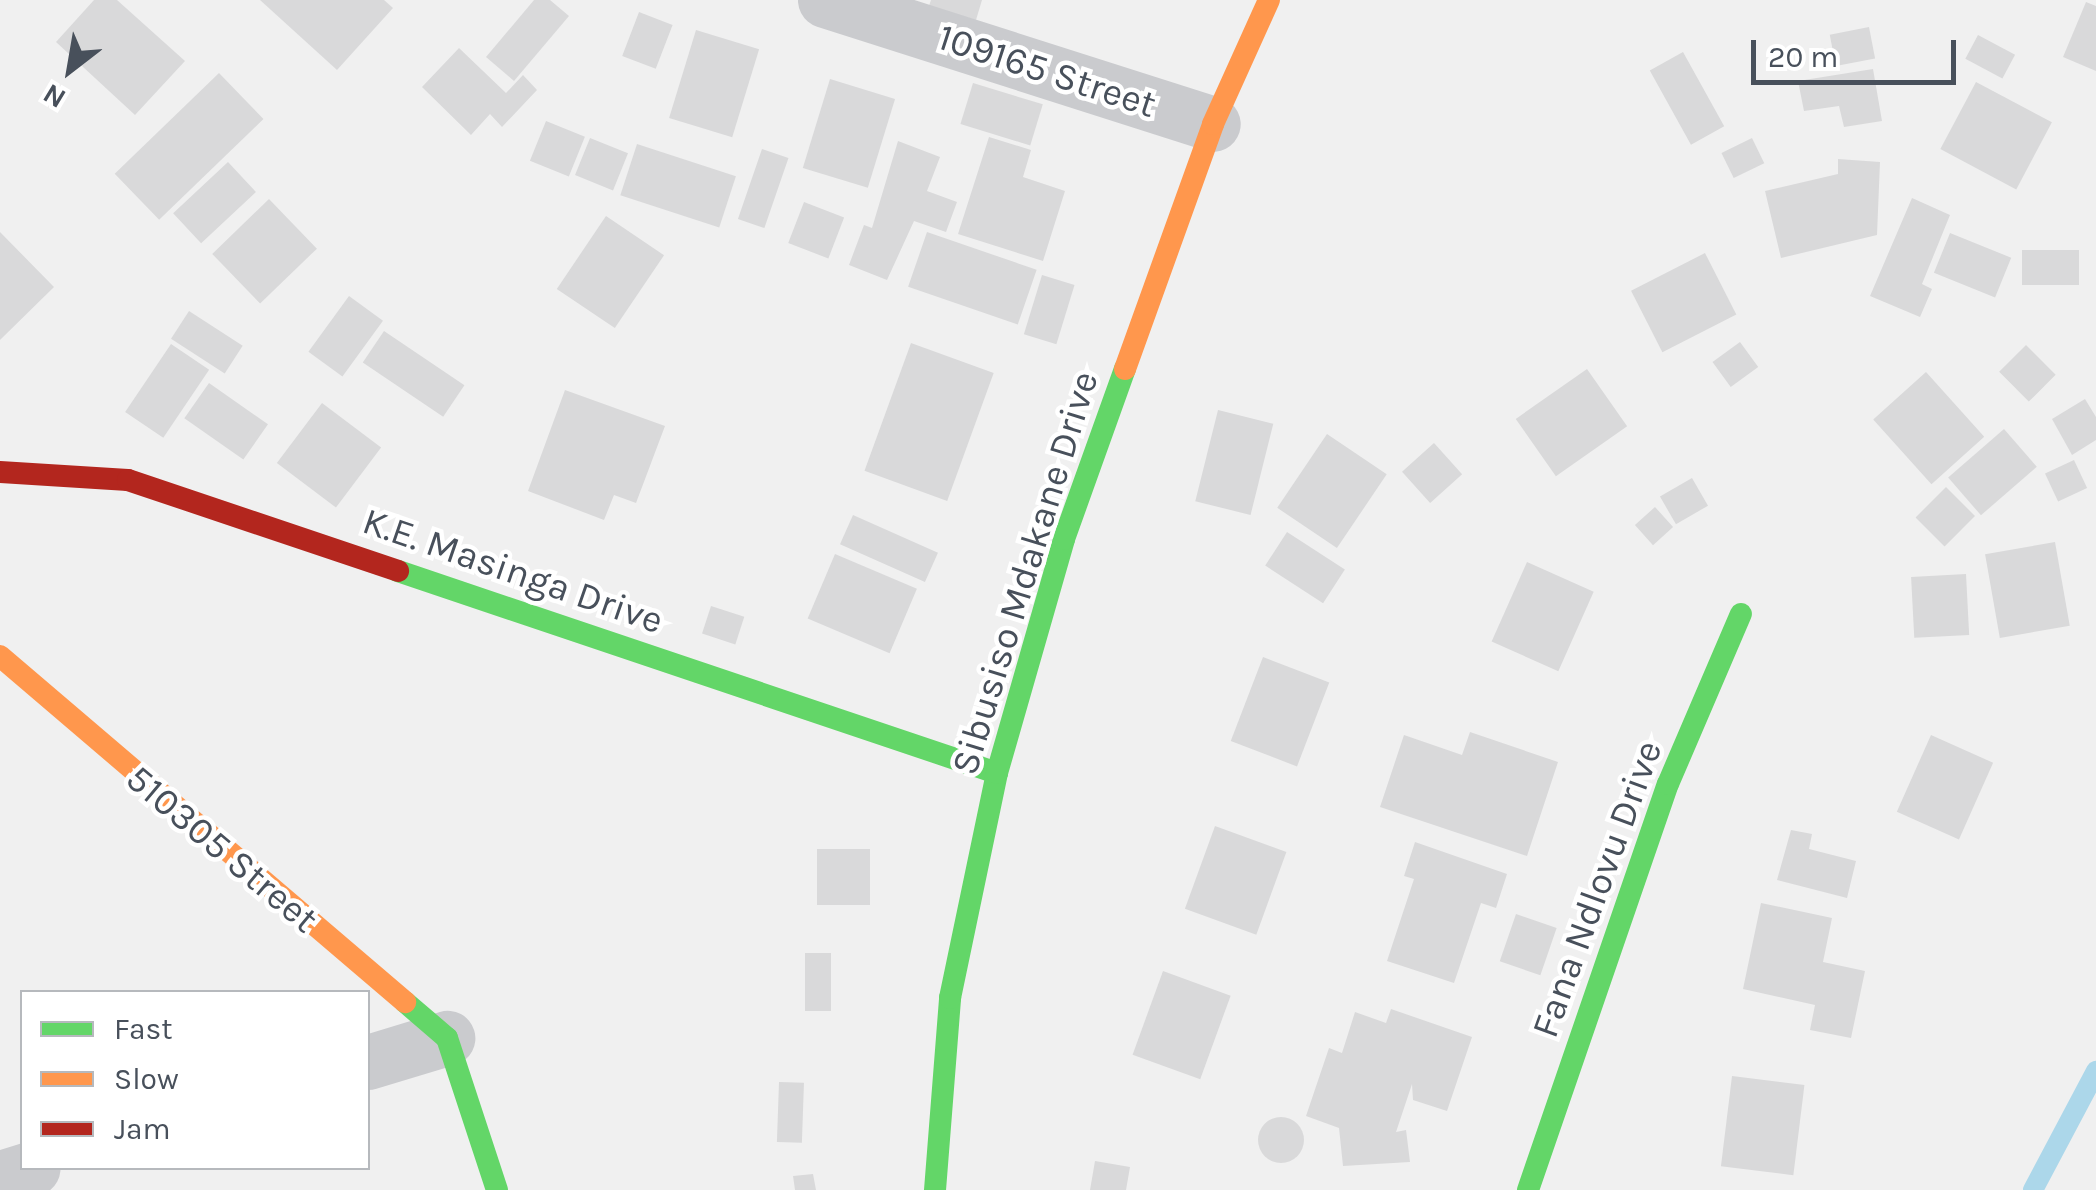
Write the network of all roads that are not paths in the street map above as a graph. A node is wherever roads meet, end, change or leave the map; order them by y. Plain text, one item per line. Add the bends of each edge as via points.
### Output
1 (825, 0) edge
2 (1270, 0) edge
3 (1212, 124) junction
4 (0, 472) edge
5 (1742, 614) dead end
6 (0, 656) edge
7 (997, 773) junction
8 (447, 1038) junction
9 (370, 1061) edge
10 (26, 1170) edge
11 (0, 1178) edge
12 (497, 1190) edge
13 (935, 1190) edge
14 (1528, 1190) edge

1 - 3 street, 109165 Street
2 - 3 street, Sibusiso Mdakane Drive
3 - 7 street, Sibusiso Mdakane Drive via 1064,539
4 - 7 street, K.E. Masinga Drive via 128,480
5 - 14 street, Fana Ndlovu Drive via 1668,784
6 - 8 street, 510305 Street
7 - 13 street, Sibusiso Mdakane Drive via 950,998
8 - 9 street
8 - 12 street
10 - 11 street

